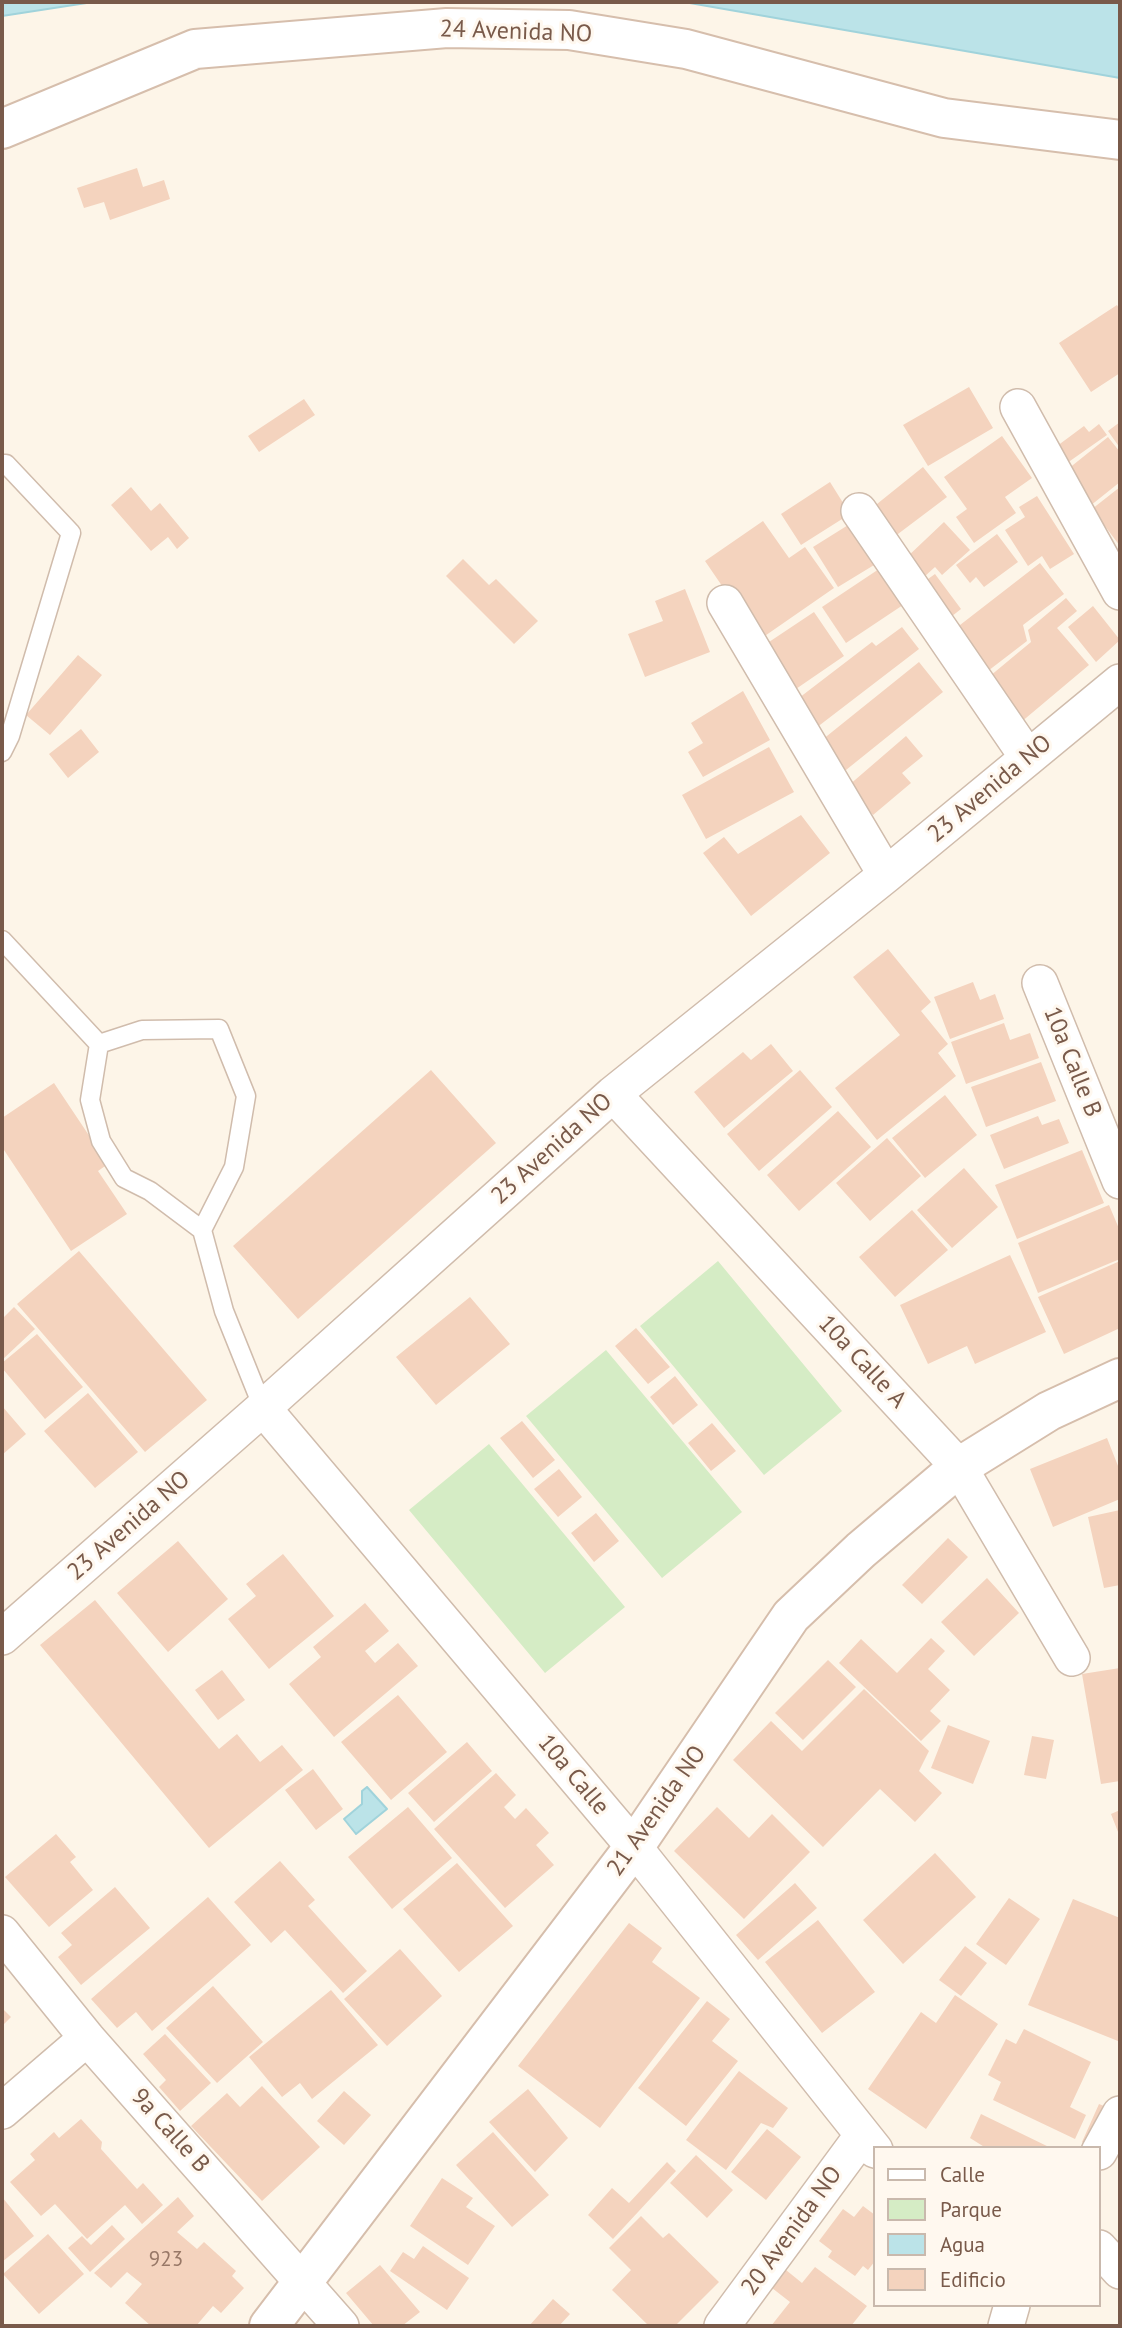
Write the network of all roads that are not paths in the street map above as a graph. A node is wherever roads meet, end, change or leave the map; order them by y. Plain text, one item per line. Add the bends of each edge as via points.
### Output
1 (2, 129) edge
2 (1120, 140) edge
3 (1018, 407) dead end
4 (2, 464) edge
5 (859, 511) dead end
6 (1120, 592) edge
7 (725, 603) dead end
8 (1120, 682) edge
9 (2, 752) edge
10 (1028, 758) junction
11 (886, 875) junction
12 (2, 940) edge
13 (1040, 983) dead end
14 (99, 1044) junction
15 (613, 1094) junction
16 (1120, 1181) edge
17 (202, 1230) junction
18 (1120, 1378) edge
19 (263, 1408) junction
20 (959, 1467) junction
21 (2, 1637) edge
22 (1072, 1658) dead end
23 (634, 1847) junction
24 (2, 1933) edge
25 (87, 2038) junction
26 (2, 2111) edge
27 (1120, 2114) edge
28 (869, 2143) edge
29 (1101, 2148) edge
30 (1101, 2250) edge
31 (1120, 2271) edge
32 (303, 2281) junction
33 (1011, 2307) edge
34 (269, 2326) edge
35 (341, 2326) edge
36 (722, 2326) edge
37 (1006, 2326) edge

1 - 2 street, 24 Avenida NO via 195,49 447,28 569,30 686,49 944,118
3 - 6 street
4 - 9 lane via 71,533
5 - 10 street
7 - 11 street
8 - 10 street, 23 Avenida NO
10 - 11 street, 23 Avenida NO
11 - 15 street, 23 Avenida NO
12 - 14 lane
13 - 16 street, 10a Calle B
14 - 17 lane via 90,1100 101,1141 124,1178
14 - 17 lane via 142,1030 219,1029 246,1096 234,1167
15 - 19 street, 23 Avenida NO
15 - 20 street, 10a Calle A
17 - 19 lane via 224,1311
18 - 20 street, 21 Avenida NO via 1049,1410
19 - 21 street, 23 Avenida NO
19 - 23 street, 10a Calle
20 - 22 street, 10a Calle A
20 - 23 street, 21 Avenida NO via 791,1615
23 - 28 street, 10a Calle
23 - 32 street, 21 Avenida NO
24 - 25 street, 9a Calle B
25 - 26 street
25 - 32 street, 9a Calle B
27 - 29 street
28 - 36 street, 20 Avenida NO
30 - 31 street
32 - 34 street, 21 Avenida NO
32 - 35 street, 9a Calle B
33 - 37 street

